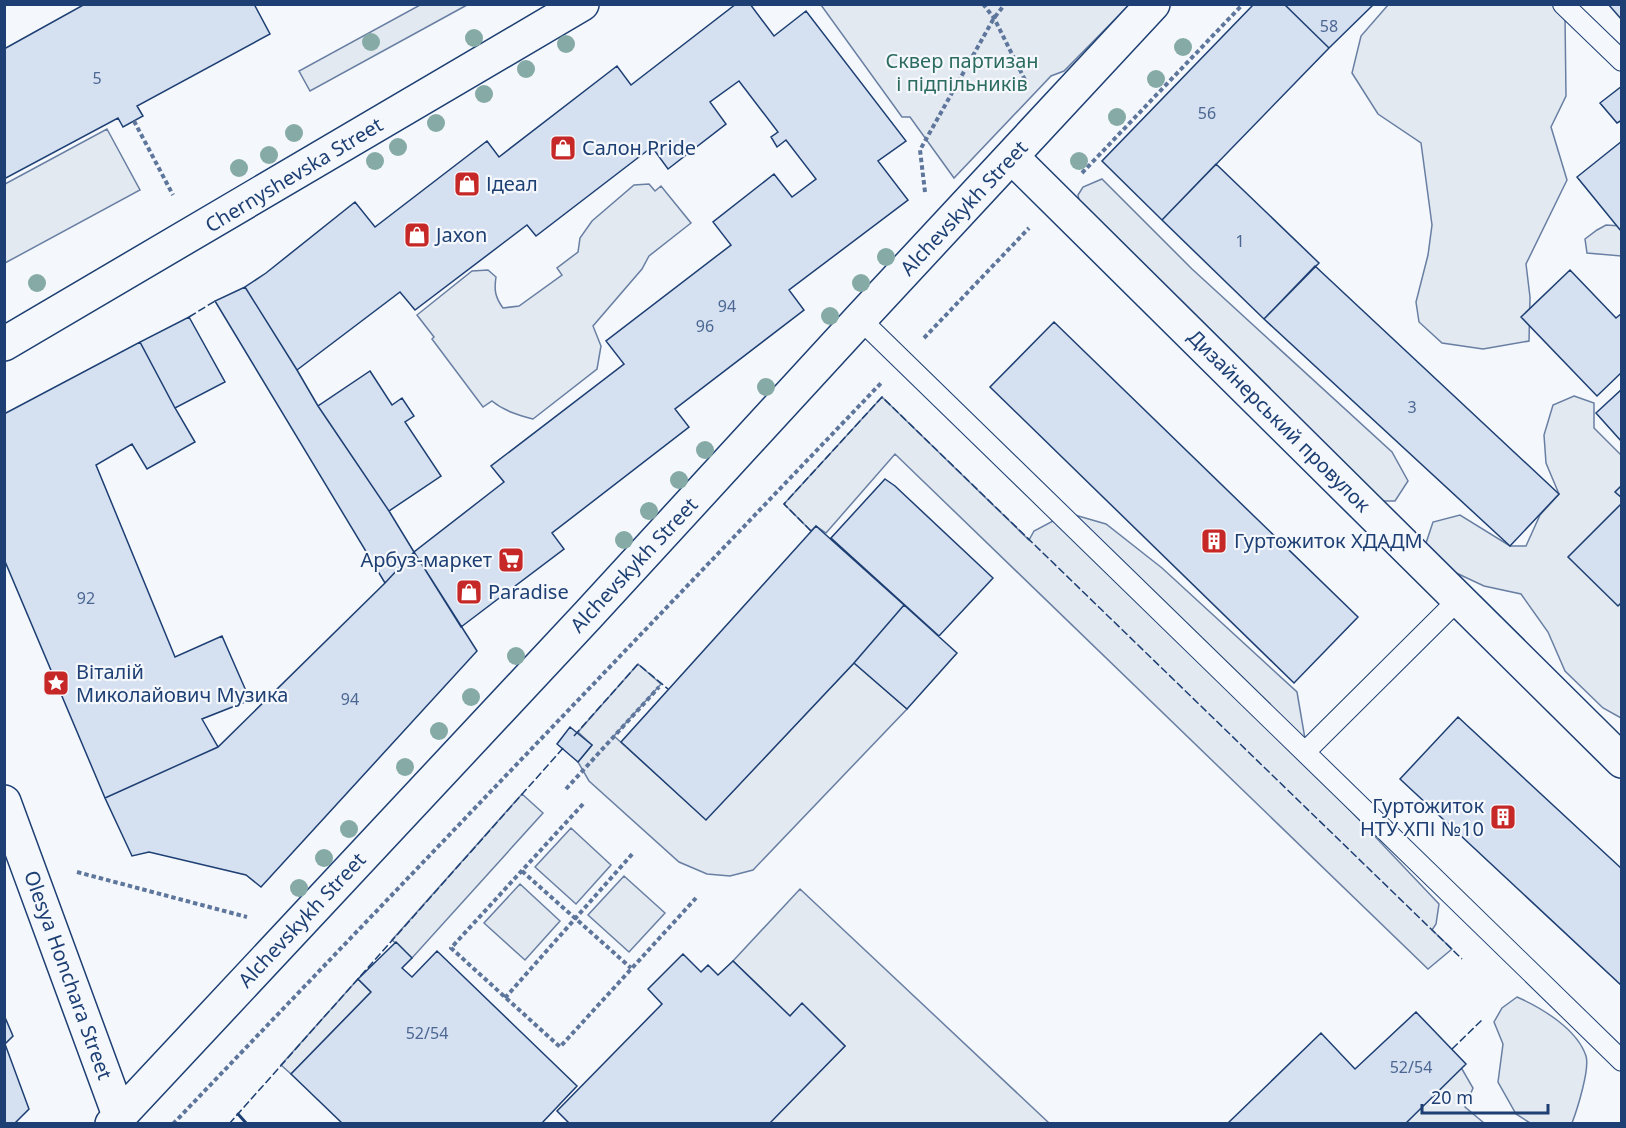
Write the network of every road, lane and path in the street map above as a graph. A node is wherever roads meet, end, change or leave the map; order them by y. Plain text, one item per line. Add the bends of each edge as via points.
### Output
1 (582, 4) edge
2 (983, 4) edge
3 (1005, 4) edge
4 (1153, 4) edge
5 (1243, 4) edge
6 (1563, 4) edge
7 (994, 18) junction
8 (1622, 61) edge
9 (134, 121) dead end
10 (1045, 121) junction
11 (1012, 157) junction
12 (925, 192) dead end
13 (173, 195) dead end
14 (1056, 200) junction
15 (860, 319) junction
16 (4, 344) edge
17 (903, 360) junction
18 (1459, 599) junction
19 (659, 687) dead end
20 (1305, 752) junction
21 (1622, 761) edge
22 (566, 789) dead end
23 (4, 802) edge
24 (583, 804) dead end
25 (634, 852) dead end
26 (522, 871) junction
27 (77, 872) dead end
28 (696, 898) dead end
29 (247, 917) dead end
30 (575, 918) junction
31 (631, 968) junction
32 (505, 998) junction
33 (1622, 1061) edge
34 (115, 1119) edge
35 (173, 1124) edge

1 - 16 street, Chernyshevska Street
2 - 7 path
3 - 7 path
4 - 10 street, Alchevskykh Street
5 - 14 path
6 - 8 lane
7 - 10 path
7 - 12 path via 920,150
9 - 13 path
10 - 11 street, Alchevskykh Street
11 - 14 street, Дизайнерський провулок
11 - 15 street, Alchevskykh Street
14 - 17 path
14 - 18 street, Дизайнерський провулок
15 - 17 lane
15 - 34 street, Alchevskykh Street
17 - 20 lane
17 - 35 path
18 - 20 lane
18 - 21 street, Дизайнерський провулок
19 - 22 path
20 - 33 lane
23 - 34 street, Olesya Honchara Street
24 - 26 path
25 - 30 path
26 - 30 path
26 - 32 path via 451,948
27 - 29 path
28 - 31 path
30 - 31 path
30 - 32 path
31 - 32 path via 560,1047

